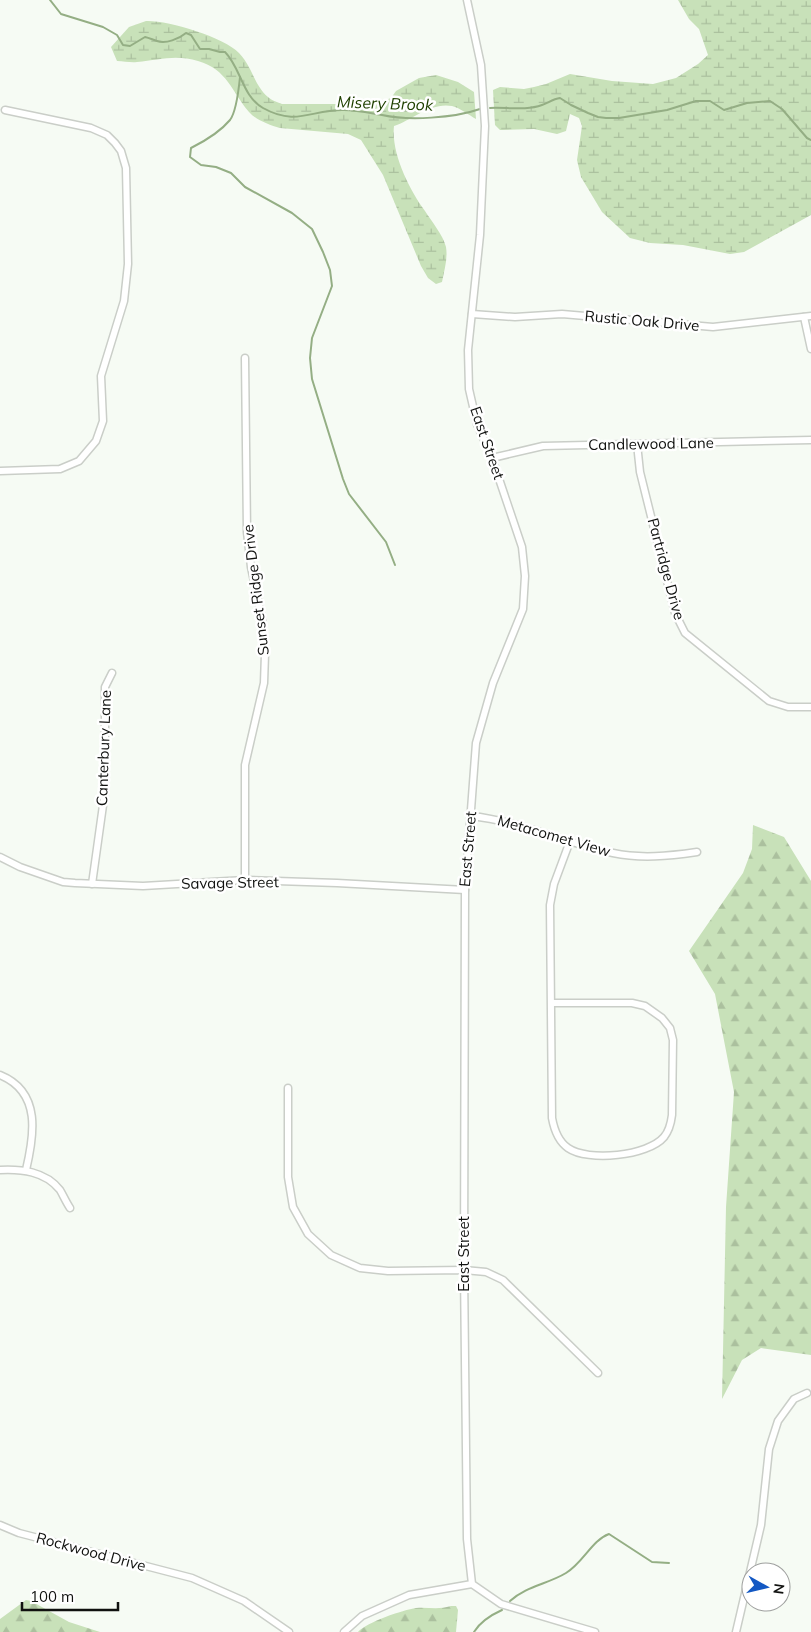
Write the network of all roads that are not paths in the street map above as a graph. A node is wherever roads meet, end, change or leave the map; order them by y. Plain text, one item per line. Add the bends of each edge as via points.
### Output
1 (467, 0) edge
2 (5, 110) dead end
3 (472, 314) junction
4 (807, 316) edge
5 (811, 348) edge
6 (246, 358) dead end
7 (811, 440) edge
8 (637, 444) junction
9 (492, 458) junction
10 (0, 471) edge
11 (112, 673) dead end
12 (811, 707) edge
13 (471, 816) junction
14 (570, 841) junction
15 (697, 852) dead end
16 (0, 857) edge
17 (245, 880) junction
18 (92, 884) junction
19 (464, 890) junction
20 (551, 1003) junction
21 (0, 1075) edge
22 (288, 1088) dead end
23 (0, 1170) edge
24 (26, 1170) junction
25 (70, 1208) dead end
26 (464, 1270) junction
27 (598, 1373) dead end
28 (807, 1393) dead end
29 (0, 1525) edge
30 (472, 1584) junction
31 (289, 1632) edge
32 (344, 1632) edge
33 (595, 1632) edge
34 (736, 1632) edge

1 - 3 street, East Street via 481,65 485,126 480,235
2 - 10 street via 91,128 115,143 126,168 128,264 124,301 101,376 102,421 96,441 78,461 60,469
3 - 4 street, Rustic Oak Drive via 514,317 562,314 713,327
3 - 9 street, East Street via 468,350 469,389 477,424
4 - 5 street
6 - 17 street, Sunset Ridge Drive via 247,532 265,654 264,682 245,765
7 - 8 street, Candlewood Lane
8 - 9 street, Candlewood Lane via 543,446
8 - 12 street, Partridge Drive via 640,472 670,594 684,633 770,701 788,707
9 - 13 street, East Street via 522,546 525,576 522,610 493,683 476,744
11 - 18 street, Canterbury Lane via 105,687 104,792
13 - 14 street, Metacomet View via 508,821
13 - 19 street, East Street
14 - 15 street, Metacomet View via 615,854 652,857
14 - 20 street via 551,894
16 - 18 street, Savage Street via 63,882
17 - 18 street, Savage Street via 143,886
17 - 19 street, Savage Street
19 - 26 street, East Street
20 - 20 street via 552,1118 559,1139 576,1152 593,1156 644,1151 656,1145 665,1137 672,1116 673,1040 670,1028 645,1006
21 - 24 street via 23,1093 31,1108 33,1140
22 - 26 street via 288,1177 293,1207 308,1234 331,1255 360,1268
23 - 24 street
24 - 25 street via 54,1184
26 - 27 street via 486,1272 503,1280
26 - 30 street, East Street via 467,1539
28 - 34 street via 794,1399 778,1421 769,1449 761,1525
29 - 31 street, Rockwood Drive via 19,1533 192,1578 244,1601
30 - 32 street via 409,1595 362,1616
30 - 33 street via 501,1604

